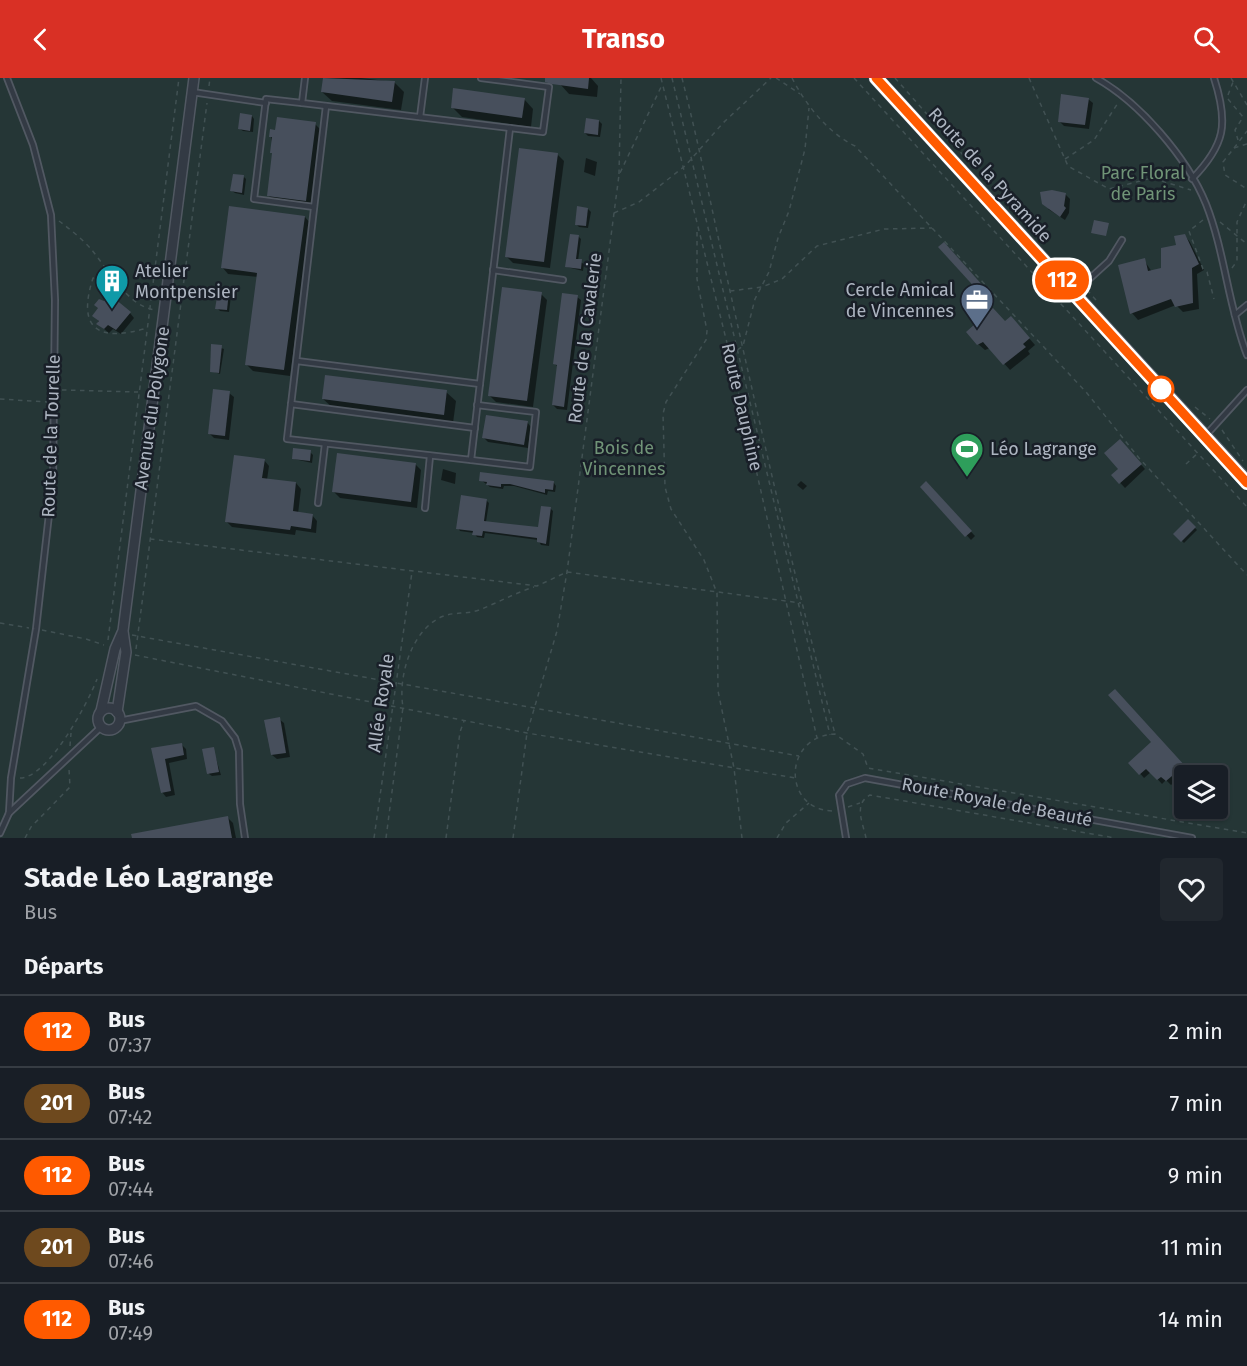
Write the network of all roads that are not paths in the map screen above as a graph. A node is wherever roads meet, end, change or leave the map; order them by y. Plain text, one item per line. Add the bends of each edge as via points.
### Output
1 (7, 78) edge
2 (194, 78) edge
3 (305, 78) edge
4 (425, 78) edge
5 (481, 78) edge
6 (876, 78) edge
7 (1096, 78) edge
8 (1214, 78) edge
9 (192, 92) junction
10 (266, 103) junction
11 (302, 103) junction
12 (326, 106) junction
13 (420, 117) junction
14 (510, 128) junction
15 (1192, 179) junction
16 (314, 207) junction
17 (1122, 240) dead end
18 (493, 270) junction
19 (562, 280) dead end
20 (1078, 289) junction
21 (1247, 305) edge
22 (1235, 315) junction
23 (1247, 355) edge
24 (297, 361) junction
25 (480, 384) junction
26 (1247, 390) edge
27 (291, 404) junction
28 (477, 405) junction
29 (475, 428) junction
30 (1205, 436) junction
31 (325, 444) junction
32 (430, 456) junction
33 (471, 460) junction
34 (1247, 483) edge
35 (318, 503) dead end
36 (425, 508) dead end
37 (123, 631) junction
38 (101, 711) junction
39 (118, 716) junction
40 (101, 727) junction
41 (9, 813) junction
42 (0, 833) edge
43 (245, 838) edge
44 (846, 838) edge
45 (1191, 838) edge

1 - 41 lane, Route de la Tourelle via 33,145 51,214 55,300 53,479
2 - 9 street, Avenue du Polygone
3 - 11 lane
4 - 13 lane
5 - 14 lane via 549,87 543,132
6 - 20 street, Route de la Pyramide
7 - 15 lane via 1122,95 1157,130
8 - 15 lane via 1223,106 1223,125 1218,147
9 - 10 lane
9 - 37 street, Avenue du Polygone
10 - 11 lane via 266,99
10 - 16 lane via 254,200
11 - 12 lane
12 - 13 lane
12 - 16 lane
13 - 14 lane
14 - 18 lane
15 - 22 lane via 1208,213
16 - 24 lane
17 - 20 lane via 1109,261
18 - 19 lane
18 - 25 lane
20 - 30 street, Route de la Pyramide
21 - 22 lane
22 - 23 lane
24 - 25 lane
24 - 27 lane
25 - 28 lane
26 - 30 lane
27 - 29 lane
27 - 31 lane via 287,439
28 - 29 lane
28 - 33 lane via 536,412 530,467
29 - 33 lane
30 - 34 street, Route de la Pyramide
31 - 32 lane
31 - 35 lane
32 - 33 lane
32 - 36 lane
37 - 38 street, Avenue du Polygone
37 - 39 street, Avenue du Polygone via 131,654
38 - 39 street via 111,708
38 - 40 street, Avenue du Polygone
39 - 40 street via 110,729
39 - 43 lane via 196,706 222,721 236,738 239,751
40 - 41 lane
41 - 42 lane, Route de la Tourelle
44 - 45 lane, Route Royale de Beauté via 839,795 847,784 865,778

